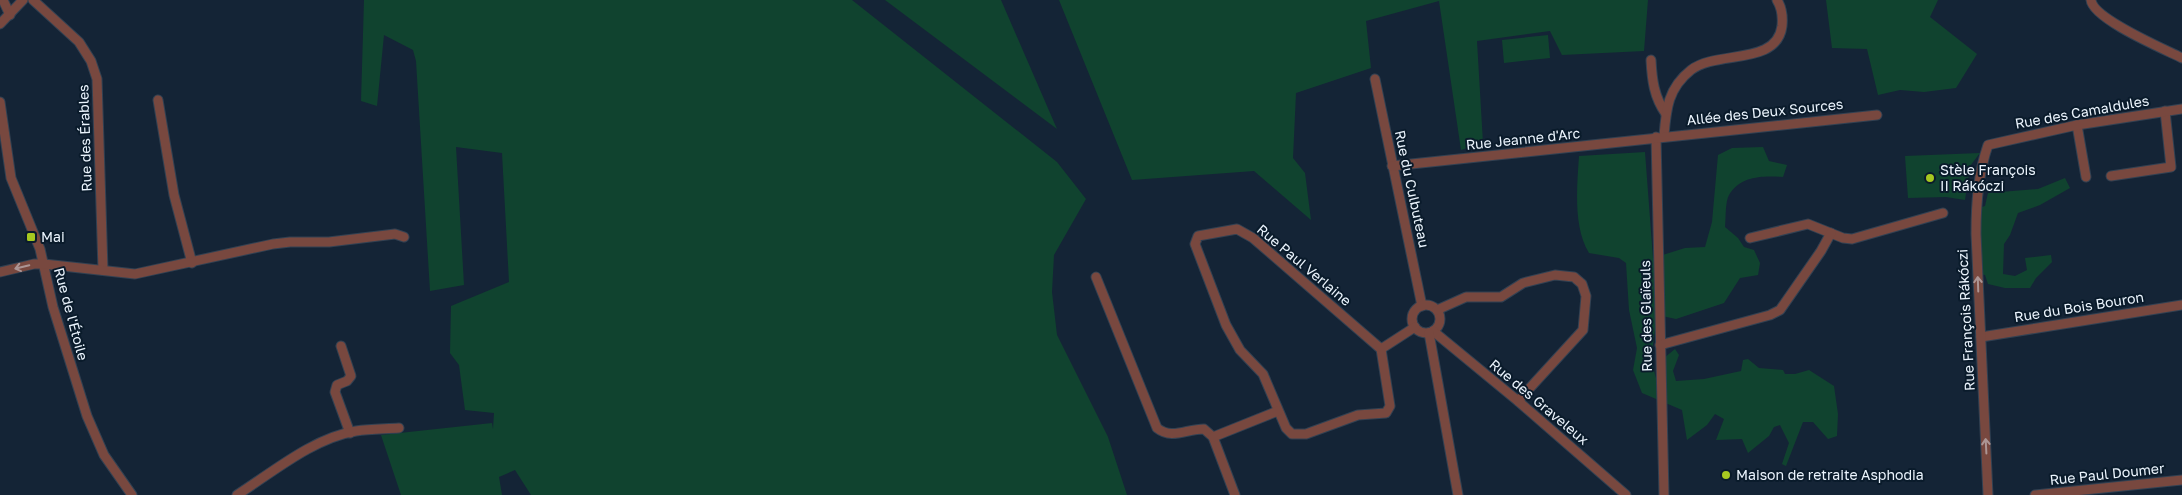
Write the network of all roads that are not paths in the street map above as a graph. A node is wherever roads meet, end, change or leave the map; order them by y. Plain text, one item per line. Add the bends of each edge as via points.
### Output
1 (4, 0) edge
2 (23, 0) edge
3 (33, 0) edge
4 (1777, 0) edge
5 (2091, 0) edge
6 (10, 15) junction
7 (0, 24) edge
8 (2182, 58) edge
9 (1651, 60) dead end
10 (1375, 79) dead end
11 (158, 100) dead end
12 (0, 102) edge
13 (2182, 109) edge
14 (2165, 111) junction
15 (1666, 114) junction
16 (1877, 115) dead end
17 (2077, 125) junction
18 (1660, 136) junction
19 (1988, 145) joint
20 (4, 154) edge
21 (1392, 166) junction
22 (2111, 176) dead end
23 (2086, 177) dead end
24 (1943, 213) dead end
25 (1831, 233) junction
26 (404, 237) dead end
27 (1750, 238) dead end
28 (192, 263) junction
29 (44, 264) junction
30 (102, 270) junction
31 (0, 272) edge
32 (1096, 277) dead end
33 (2182, 305) edge
34 (1422, 306) junction
35 (1437, 310) junction
36 (1415, 327) junction
37 (1431, 332) junction
38 (1981, 337) junction
39 (1660, 345) junction
40 (341, 346) dead end
41 (1381, 349) junction
42 (1518, 401) junction
43 (1278, 411) junction
44 (398, 428) dead end
45 (350, 433) junction
46 (1213, 437) junction
47 (2182, 480) edge
48 (132, 495) edge
49 (237, 495) edge
50 (1236, 495) edge
51 (1458, 495) edge
52 (1626, 495) edge
53 (1664, 495) edge
54 (1988, 495) edge
55 (2035, 495) edge

1 - 6 street
2 - 6 street
3 - 30 street, Rue des Érables via 79,42 92,61 97,79
4 - 15 street, Rue des Glaïeuls via 1783,18 1774,43 1760,52 1711,60 1692,70 1676,86
5 - 8 street via 2103,17
6 - 7 street
9 - 15 street via 1658,102
10 - 21 street, Rue du Culbuteau
11 - 28 street via 174,196
12 - 20 street, Rue de l'Étoile
13 - 14 street, Rue des Camaldules
14 - 17 street, Rue des Camaldules
14 - 22 street via 2171,167
15 - 18 street, Rue des Glaïeuls
16 - 18 street, Allée des Deux Sources
17 - 19 street, Rue des Camaldules
17 - 23 street
18 - 21 street, Rue Jeanne d'Arc
18 - 39 street, Rue des Glaïeuls
38 -> 19 street, Rue François Rákóczi via 1976,206 1980,168
20 - 29 street, Rue de l'Étoile
21 - 34 street, Rue du Culbuteau
24 - 25 street via 1852,239
25 - 27 street via 1808,224
25 - 39 street via 1780,310
26 - 28 street via 395,234 273,244
28 - 30 street via 135,274
29 - 30 street
29 -> 31 street
29 - 48 street, Rue de l'Étoile via 53,307 87,416 104,455
32 - 46 street via 1157,428 1164,434 1177,435 1192,429 1204,429
33 - 38 street, Rue du Bois Bouron
34 - 35 street via 1430,305
34 - 36 street via 1414,313
35 - 37 street via 1440,323
35 - 42 street via 1466,297 1501,297 1523,283 1555,275 1574,277 1582,284 1586,296 1583,330
36 - 37 street via 1419,331
36 - 41 street
37 - 42 street, Rue des Graveleux
37 - 51 street
54 -> 38 street, Rue François Rákóczi
39 - 53 street, Rue des Glaïeuls
40 - 45 street via 351,376 337,385 335,392
41 - 43 street, Rue Paul Verlaine via 1390,406 1386,413 1358,415 1306,434 1292,434
41 - 43 street, Rue Paul Verlaine via 1253,238 1237,229 1198,236 1195,244 1226,325 1240,350 1263,374
42 - 52 street, Rue des Graveleux
43 - 46 street
44 - 45 street
45 - 49 street via 303,453
46 - 50 street
47 - 55 street, Rue Paul Doumer

